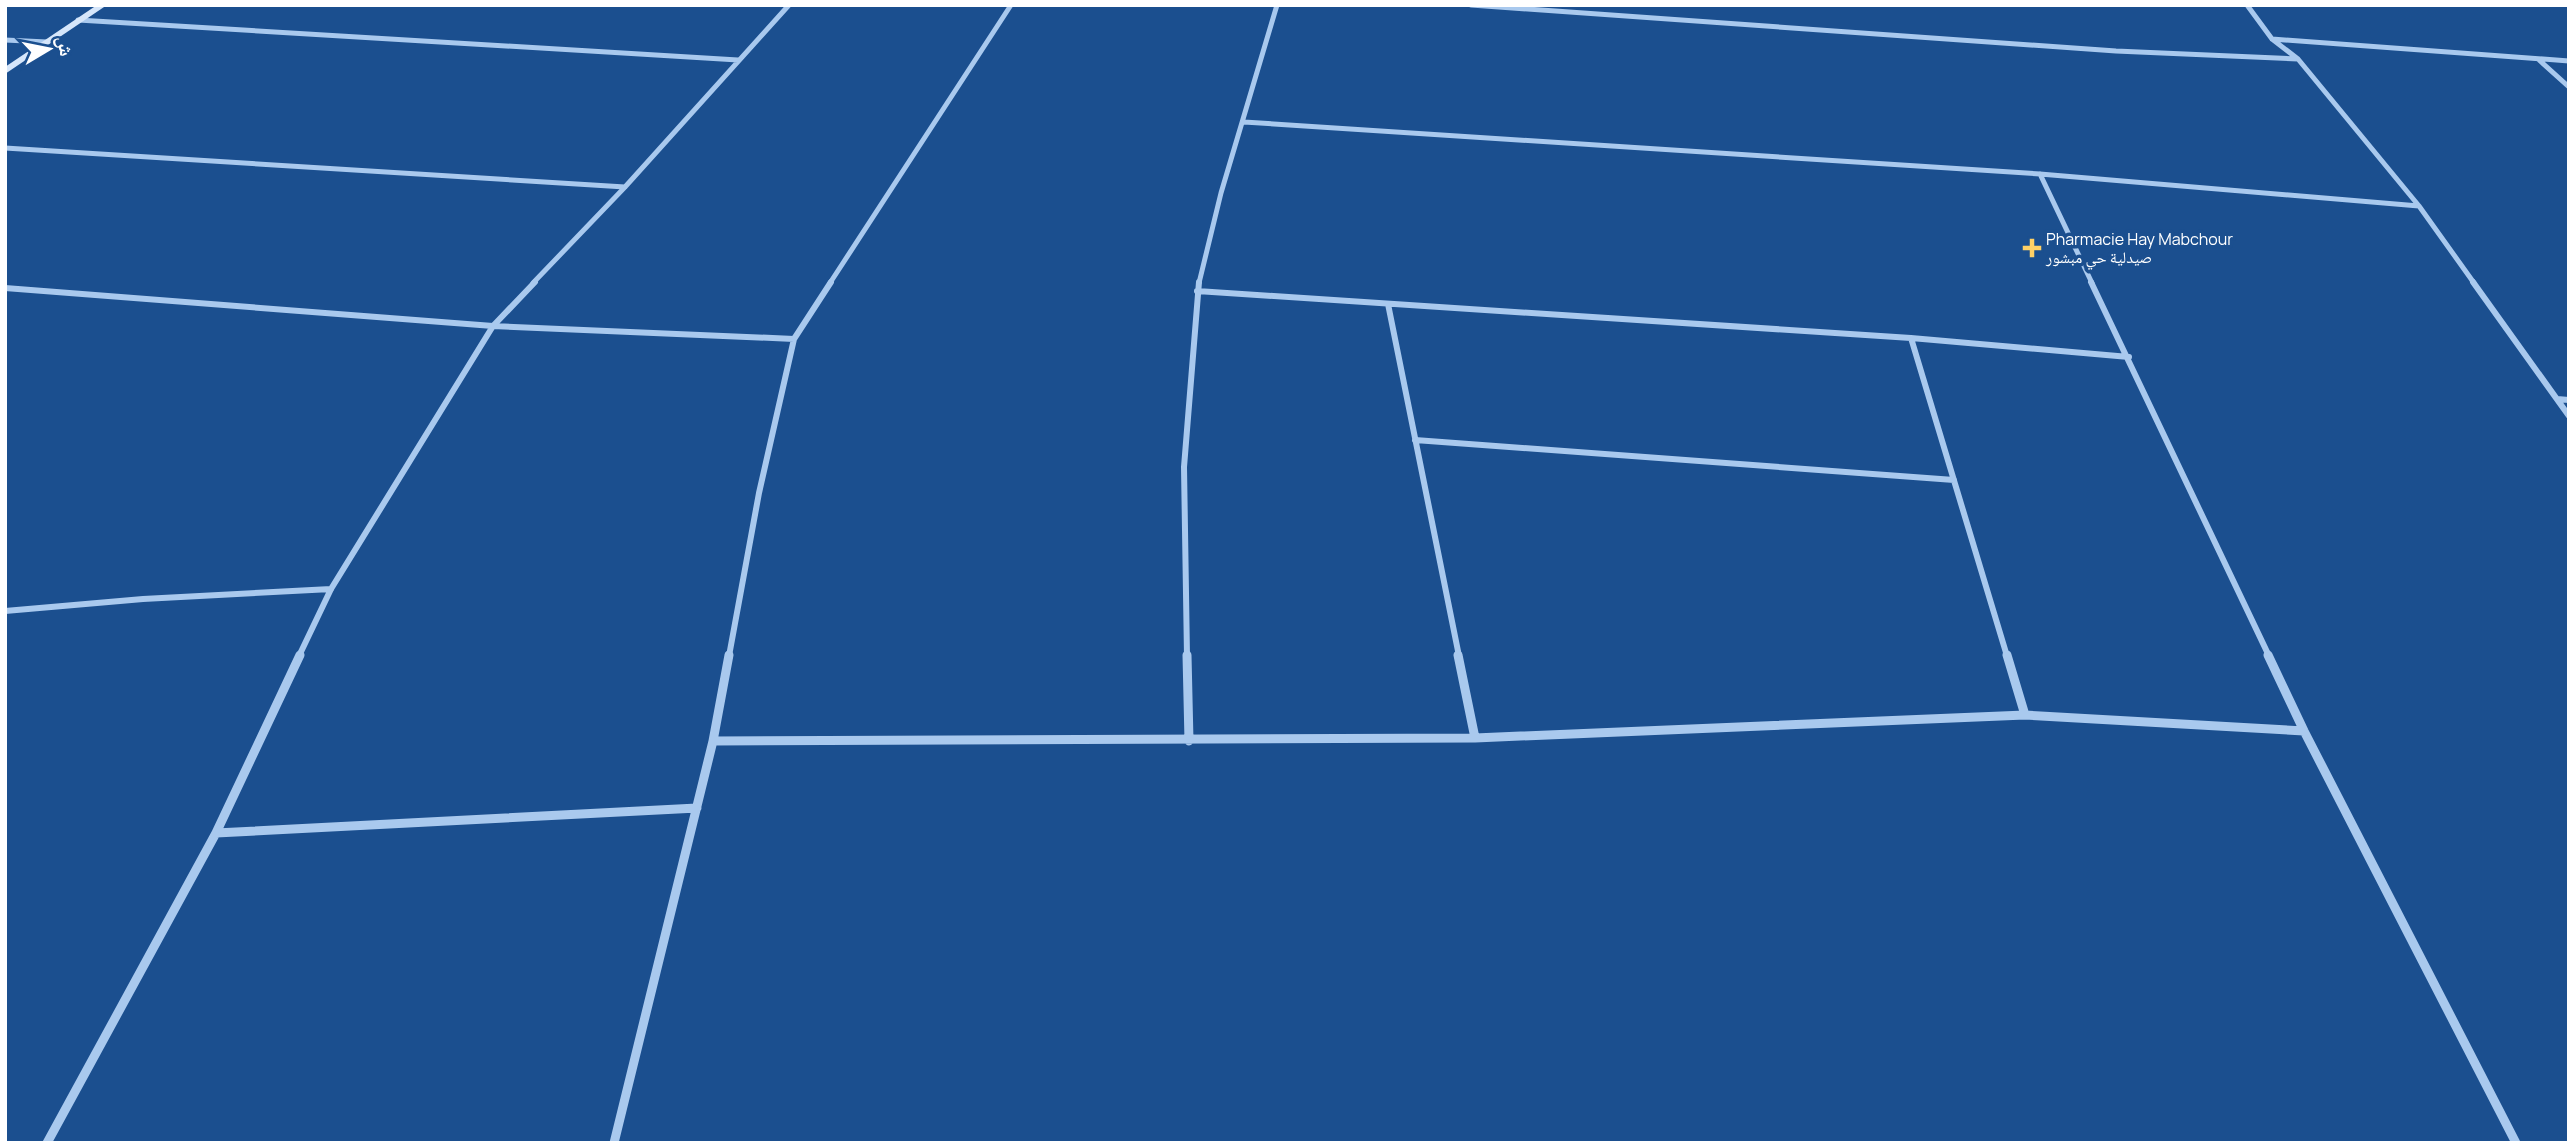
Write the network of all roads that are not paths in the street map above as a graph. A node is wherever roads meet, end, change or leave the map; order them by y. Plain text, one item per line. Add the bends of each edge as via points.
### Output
1 (103, 5) edge
2 (789, 5) edge
3 (1011, 5) edge
4 (1277, 5) edge
5 (1471, 5) edge
6 (2247, 5) edge
7 (1567, 8) edge
8 (78, 20) junction
9 (2272, 39) junction
10 (5, 40) edge
11 (47, 42) junction
12 (2537, 58) junction
13 (2298, 59) junction
14 (738, 60) junction
15 (2569, 61) edge
16 (5, 71) edge
17 (2569, 87) edge
18 (1244, 122) junction
19 (5, 148) edge
20 (2040, 174) junction
21 (625, 187) junction
22 (2419, 206) junction
23 (5, 288) edge
24 (1197, 290) junction
25 (1388, 304) junction
26 (493, 326) junction
27 (1911, 338) junction
28 (794, 339) junction
29 (2129, 357) junction
30 (2557, 399) junction
31 (2569, 400) edge
32 (2569, 416) edge
33 (1415, 440) junction
34 (1954, 480) junction
35 (331, 589) junction
36 (5, 611) edge
37 (2025, 716) junction
38 (2304, 731) junction
39 (1475, 738) junction
40 (713, 741) junction
41 (1189, 741) junction
42 (697, 808) junction
43 (216, 833) junction
44 (47, 1143) edge
45 (614, 1143) edge
46 (2516, 1143) edge

1 - 8 street
2 - 14 street
3 - 28 street
4 - 18 street
5 - 7 street
6 - 9 street
7 - 13 street via 2116,51
8 - 11 street
8 - 14 street
9 - 12 street
9 - 13 street
10 - 11 street
11 - 16 street
12 - 15 street
12 - 17 street
13 - 22 street
14 - 21 street
18 - 20 street
18 - 24 street
19 - 21 street
20 - 22 street
20 - 29 street
21 - 26 street
22 - 30 street
23 - 26 street
24 - 25 street
24 - 41 street via 1184,467
25 - 27 street
25 - 33 street
26 - 28 street
26 - 35 street
27 - 29 street
27 - 34 street
28 - 40 street via 759,493
29 - 38 street
30 - 31 street
30 - 32 street
33 - 34 street
33 - 39 street
34 - 37 street
35 - 36 street
35 - 43 street
37 - 38 street
37 - 39 street
38 - 46 street
39 - 41 street
40 - 41 street
40 - 42 street
42 - 43 street
42 - 45 street
43 - 44 street

